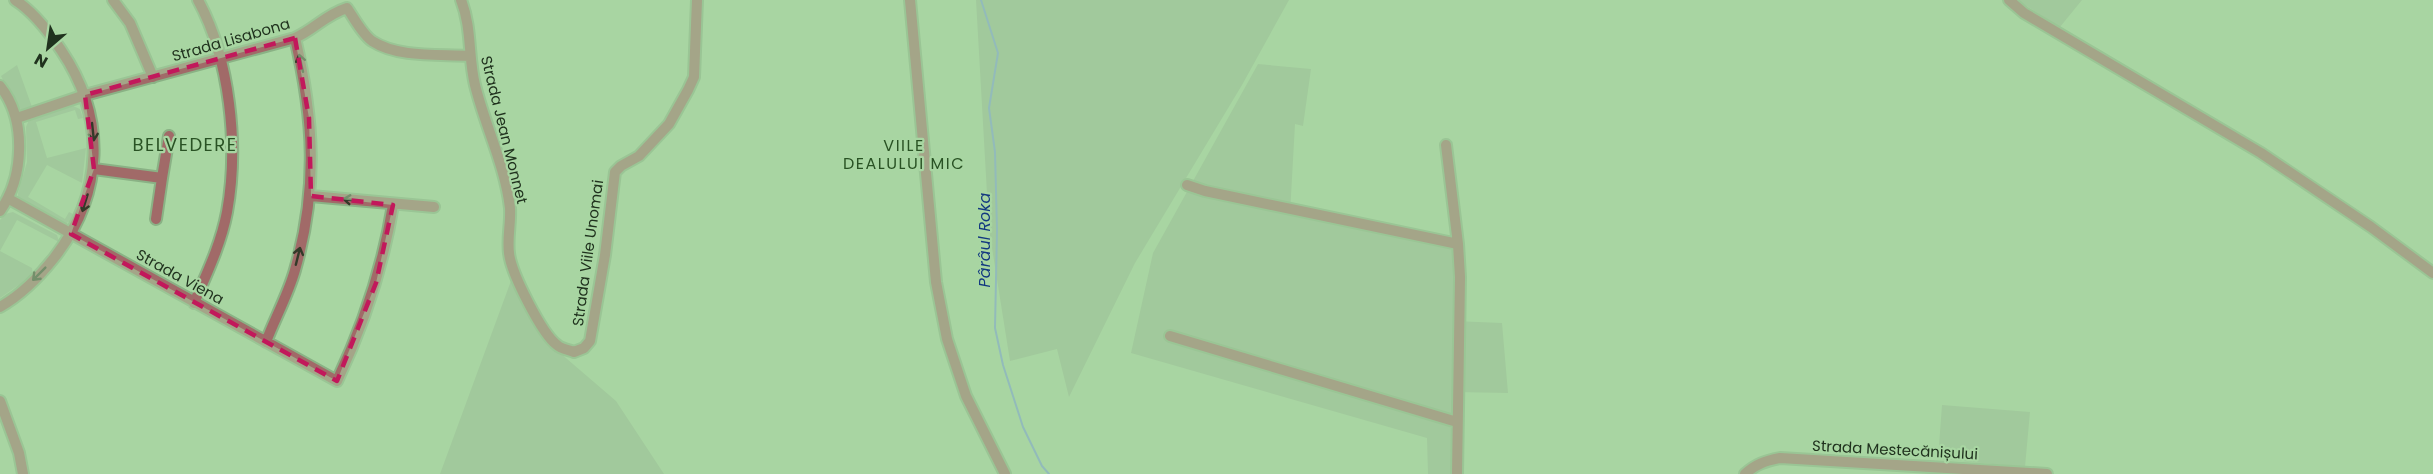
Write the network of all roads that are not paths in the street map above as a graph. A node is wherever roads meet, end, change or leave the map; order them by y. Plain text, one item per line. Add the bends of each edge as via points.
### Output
1 (15, 0) edge
2 (113, 0) edge
3 (198, 0) edge
4 (461, 0) edge
5 (697, 0) edge
6 (910, 0) edge
7 (2009, 0) edge
8 (295, 38) junction
9 (469, 56) junction
10 (220, 58) junction
11 (153, 77) junction
12 (0, 86) edge
13 (85, 95) junction
14 (17, 118) junction
15 (169, 136) dead end
16 (1446, 145) dead end
17 (94, 169) junction
18 (162, 178) junction
19 (1187, 185) dead end
20 (311, 196) junction
21 (9, 199) junction
22 (393, 205) junction
23 (434, 207) dead end
24 (0, 211) edge
25 (156, 219) dead end
26 (71, 234) junction
27 (1458, 243) junction
28 (2433, 273) edge
29 (194, 303) junction
30 (0, 307) edge
31 (1170, 336) dead end
32 (266, 342) junction
33 (574, 352) joint
34 (0, 401) edge
35 (1457, 422) junction
36 (23, 474) edge
37 (1005, 474) edge
38 (1457, 474) edge
39 (1745, 474) edge
40 (2047, 474) edge

1 - 13 street via 51,36
2 - 11 street via 130,23
3 - 10 street
4 - 9 street, Strada Jean Monnet via 470,35
5 - 33 street, Strada Viile Unomai via 694,77 669,124 639,156 615,172 590,341
6 - 37 street via 936,282 947,339 966,396
7 - 28 street via 2024,13 2260,153
8 - 9 street, Strada Lisabona via 330,13 346,8 370,40 380,45 399,51
8 - 10 street, Strada Lisabona
20 -> 8 street via 309,117
9 - 33 street, Strada Jean Monnet via 510,208 509,254 546,333 558,346
10 - 11 street, Strada Lisabona
10 - 29 street via 232,156 227,212 214,259
11 - 13 street, Strada Lisabona
12 - 14 street
13 - 14 street, Strada Lisabona
13 -> 17 street via 92,123
14 - 21 street via 19,149
15 - 18 street
16 - 27 street
17 - 18 street
17 -> 26 street via 83,212
18 - 25 street
19 - 27 street via 1205,192
22 -> 20 street
32 -> 20 street via 295,271
21 - 24 street
21 - 26 street, Strada Viena
22 - 23 street
22 - 32 street, Strada Viena via 376,283 337,381
26 - 29 street, Strada Viena
26 -> 30 street via 45,270
27 - 35 street
29 - 32 street, Strada Viena
31 - 35 street
34 - 36 street
35 - 38 street
39 - 40 street, Strada Mestecănișului via 1765,461 1780,458

